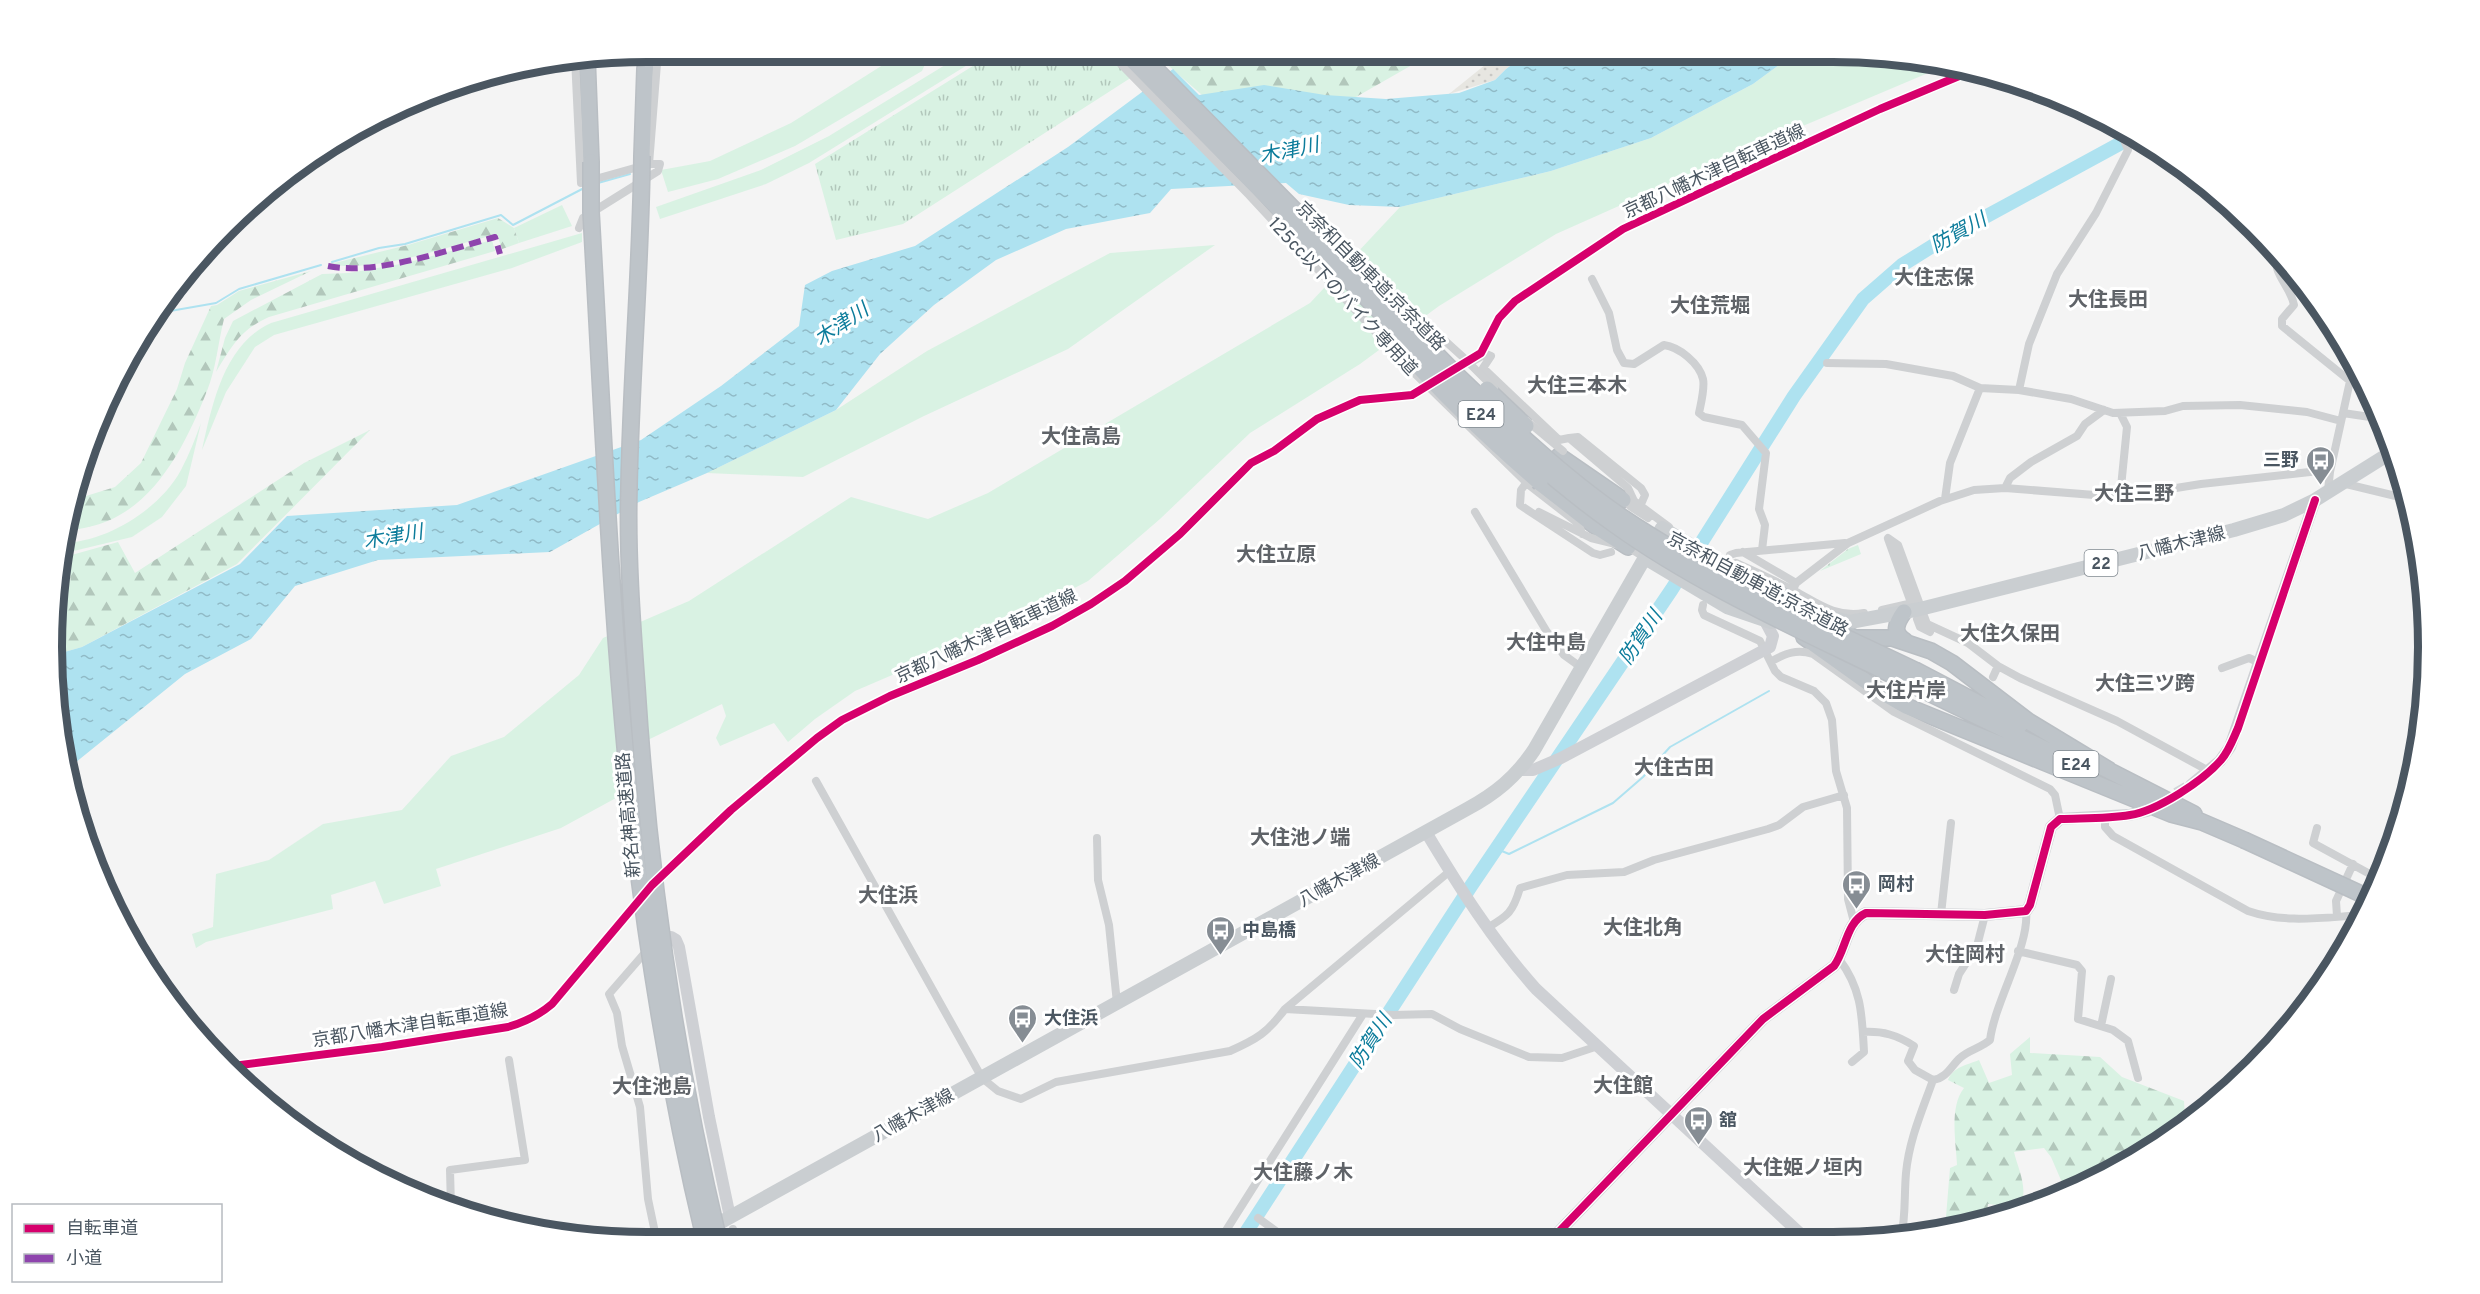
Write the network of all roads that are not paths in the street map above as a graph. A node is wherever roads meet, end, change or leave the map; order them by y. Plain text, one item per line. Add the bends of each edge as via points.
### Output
1 (646, 62) edge
2 (657, 62) edge
3 (1119, 62) edge
4 (1134, 62) edge
5 (1149, 62) edge
6 (1160, 62) edge
7 (586, 65) edge
8 (574, 67) edge
9 (2122, 138) edge
10 (649, 164) junction
11 (1286, 217) junction
12 (579, 228) dead end
13 (1341, 256) junction
14 (2275, 264) edge
15 (1592, 279) dead end
16 (1471, 359) dead end
17 (1827, 363) dead end
18 (1980, 388) junction
19 (2019, 390) junction
20 (2104, 410) junction
21 (2120, 413) junction
22 (2371, 416) edge
23 (2342, 417) junction
24 (1569, 438) junction
25 (1560, 449) junction
26 (2386, 456) edge
27 (2330, 472) junction
28 (2342, 483) junction
29 (1535, 484) junction
30 (2006, 488) junction
31 (2328, 490) junction
32 (2120, 497) junction
33 (2399, 497) edge
34 (1945, 499) junction
35 (1623, 500) joint
36 (2315, 500) junction
37 (1520, 502) junction
38 (1642, 502) dead end
39 (1475, 512) dead end
40 (1662, 528) junction
41 (1882, 528) junction
42 (1582, 534) junction
43 (1848, 543) junction
44 (1628, 547) junction
45 (1762, 550) junction
46 (1611, 552) dead end
47 (1743, 552) junction
48 (1730, 555) dead end
49 (1645, 558) junction
50 (1790, 589) junction
51 (1702, 605) dead end
52 (1914, 608) junction
53 (1883, 617) junction
54 (1764, 619) junction
55 (1850, 622) junction
56 (1788, 629) junction
57 (1836, 629) junction
58 (1905, 641) junction
59 (1765, 650) junction
60 (1834, 659) junction
61 (1772, 661) junction
62 (2260, 663) junction
63 (1998, 666) junction
64 (1582, 668) junction
65 (2222, 668) dead end
66 (1993, 677) dead end
67 (1913, 678) junction
68 (1521, 770) junction
69 (2109, 770) junction
70 (2209, 771) junction
71 (816, 781) dead end
72 (2191, 785) tunnel mouth
73 (1844, 795) junction
74 (2147, 811) tunnel mouth
75 (2105, 817) junction
76 (2060, 819) junction
77 (2202, 822) junction
78 (1951, 823) dead end
79 (2317, 828) dead end
80 (1426, 832) junction
81 (1097, 838) dead end
82 (2244, 840) junction
83 (2353, 864) junction
84 (1450, 871) junction
85 (2372, 875) edge
86 (2363, 895) edge
87 (2026, 911) junction
88 (1941, 914) junction
89 (1985, 915) junction
90 (2353, 915) edge
91 (2337, 916) junction
92 (1854, 922) junction
93 (1487, 928) junction
94 (656, 940) joint
95 (2018, 951) junction
96 (1839, 959) junction
97 (2111, 979) dead end
98 (1954, 990) dead end
99 (1118, 1003) junction
100 (1285, 1009) junction
101 (1363, 1014) junction
102 (2101, 1026) junction
103 (1863, 1032) junction
104 (1598, 1046) junction
105 (509, 1060) dead end
106 (1852, 1062) dead end
107 (982, 1078) junction
108 (2138, 1078) dead end
109 (1933, 1080) junction
110 (1672, 1115) junction
111 (451, 1198) edge
112 (1258, 1218) dead end
113 (732, 1223) junction
114 (1904, 1228) edge
115 (655, 1232) edge
116 (703, 1232) edge
117 (710, 1232) edge
118 (717, 1232) edge
119 (734, 1232) edge
120 (1225, 1232) edge
121 (1276, 1232) edge
122 (1559, 1232) edge
123 (1799, 1232) edge

1 - 118 highway, 新名神高速道路, bridge via 629,487 632,622 657,919 691,1116
2 - 10 street
3 - 29 street, 125cc以下のバイク専用道, bridge via 1408,367
4 - 11 highway, 京奈和自動車道;京奈道路 / E24, bridge
5 - 13 highway, 京奈和自動車道;京奈道路 / E24, bridge
6 - 25 street, 125cc以下のバイク専用道, bridge via 1330,237
7 - 116 highway, 新名神高速道路, bridge via 591,212 624,736 647,935
8 - 10 street via 581,183
9 - 19 street via 2128,150 2096,213 2057,274 2029,344
10 - 12 street via 660,164 658,171 583,219
11 - 29 highway, bridge via 1437,389
11 - 67 highway, 京奈和自動車道;京奈道路 / E24, bridge via 1494,426 1615,526 1733,597
13 - 25 highway, bridge
13 - 67 highway, 京奈和自動車道;京奈道路 / E24, bridge via 1501,417 1596,498 1694,561
14 - 23 street via 2294,304 2282,319 2282,326 2350,381
15 - 45 street via 1609,313 1624,363 1634,364 1664,345 1675,347 1696,366 1703,380 1700,413 1742,424 1766,453 1759,509 1765,525
16 - 25 street via 1491,356 1483,368
17 - 18 street via 1897,366 1953,376
18 - 19 street
18 - 34 street via 1950,463
19 - 20 street via 2071,399
20 - 21 street
20 - 30 street via 2085,424 2077,436 2010,478
21 - 23 street via 2240,405
21 - 32 street via 2127,427
22 - 23 street
23 - 27 street
24 - 25 street
24 - 38 street via 1578,437 1641,488 1645,495
24 - 50 street via 1664,525
25 - 35 highway
25 - 37 street via 1521,490
26 - 28 main road, 八幡木津線 / 22
27 - 31 street
27 - 32 street via 2201,484
28 - 31 main road, 八幡木津線 / 22
28 - 33 street
29 - 42 street, 125cc以下のバイク専用道 via 1579,524
29 - 44 highway
30 - 32 street
30 - 34 street via 1974,490
31 - 36 main road, 八幡木津線 / 22
34 - 41 street
35 - 40 street
36 - 52 main road, 八幡木津線 / 22 via 2234,530
36 - 62 street
37 - 42 street
37 - 46 street via 1593,553
39 - 64 street via 1547,632 1564,655
40 - 49 main road, 八幡木津線
40 - 50 main road, 八幡木津線 / 22 via 1704,553
41 - 43 street
41 - 52 street via 1898,545
42 - 44 street
43 - 45 street
43 - 50 street
44 - 49 street
45 - 47 street
47 - 48 street
47 - 50 street
49 - 54 main road, 八幡木津線 / 22 via 1727,607
49 - 64 main road, 八幡木津線
50 - 52 street via 1842,614
50 - 55 main road, 八幡木津線 / 22 via 1821,615
50 - 57 highway via 1790,602
51 - 59 street via 1704,615 1760,640
52 - 53 main road, 八幡木津線 / 22
52 - 58 highway via 1896,624 1898,637
52 - 63 street via 1927,624 1968,644
53 - 55 main road, 八幡木津線 / 22
53 - 57 main road, 八幡木津線 / 22
54 - 56 main road, 八幡木津線 / 22
54 - 59 street via 1773,636
55 - 57 highway
56 - 57 main road, 八幡木津線 / 22
56 - 60 highway
57 - 58 highway via 1855,638
57 - 60 highway via 1830,635 1828,648
58 - 69 highway via 1952,663 2028,721
59 - 61 street
59 - 68 street via 1553,762
60 - 77 highway via 1878,690 1941,722 2171,814
61 - 73 street via 1781,676 1814,691 1826,703 1832,720 1836,771
61 - 76 street via 1786,653 1813,654 1894,712 1961,741 2050,789
62 - 65 street via 2249,658
62 - 70 street via 2230,747
63 - 66 street
63 - 70 street via 2117,721
64 - 68 main road, 八幡木津線
67 - 69 highway, 京奈和自動車道;京奈道路 / E24
67 - 77 highway, 京奈和自動車道;京奈道路 / E24
68 - 80 main road, 八幡木津線 via 1486,798
69 - 82 highway, 京奈和自動車道;京奈道路 / E24
70 - 72 street
71 - 107 street
73 - 92 street via 1848,899
73 - 93 street via 1803,807 1768,830 1654,860 1624,872 1567,875 1520,888 1506,917
74 - 75 street
75 - 76 street
75 - 91 street via 2105,828 2113,836 2248,911 2285,919
76 - 87 street via 2051,827
77 - 82 highway, 京奈和自動車道;京奈道路 / E24
78 - 88 street
79 - 83 street via 2313,843
80 - 84 street
80 - 99 main road, 八幡木津線
81 - 99 street via 1098,880 1109,925
82 - 86 highway, 京奈和自動車道;京奈道路 / E24, bridge
83 - 85 street
83 - 91 street via 2336,901
84 - 93 street
84 - 100 street
87 - 89 street
87 - 95 street
88 - 89 street
88 - 92 street via 1866,913
89 - 98 street via 1977,946
90 - 91 street
92 - 96 street
93 - 104 street via 1536,989
94 - 113 street via 670,937 679,947
94 - 115 street via 609,994 640,1107
95 - 102 street via 2077,964 2082,971 2078,1019
95 - 109 street via 1992,1021 1990,1040 1961,1056 1945,1075
96 - 103 street via 1857,987
96 - 110 street via 1763,1019
97 - 102 street
99 - 107 main road, 八幡木津線
100 - 101 street
100 - 107 street via 1269,1029 1230,1051 1056,1082 1021,1099 998,1091
101 - 104 street via 1432,1014 1529,1058 1562,1058
101 - 120 street
102 - 108 street via 2128,1041
103 - 106 street via 1864,1052
103 - 109 street via 1882,1031 1911,1044 1914,1048 1908,1061
104 - 110 street
105 - 111 street via 525,1160 450,1170
107 - 113 main road, 八幡木津線
109 - 114 street via 1913,1130
110 - 122 street
110 - 123 street
112 - 121 street
113 - 117 main road, 八幡木津線
113 - 119 street

